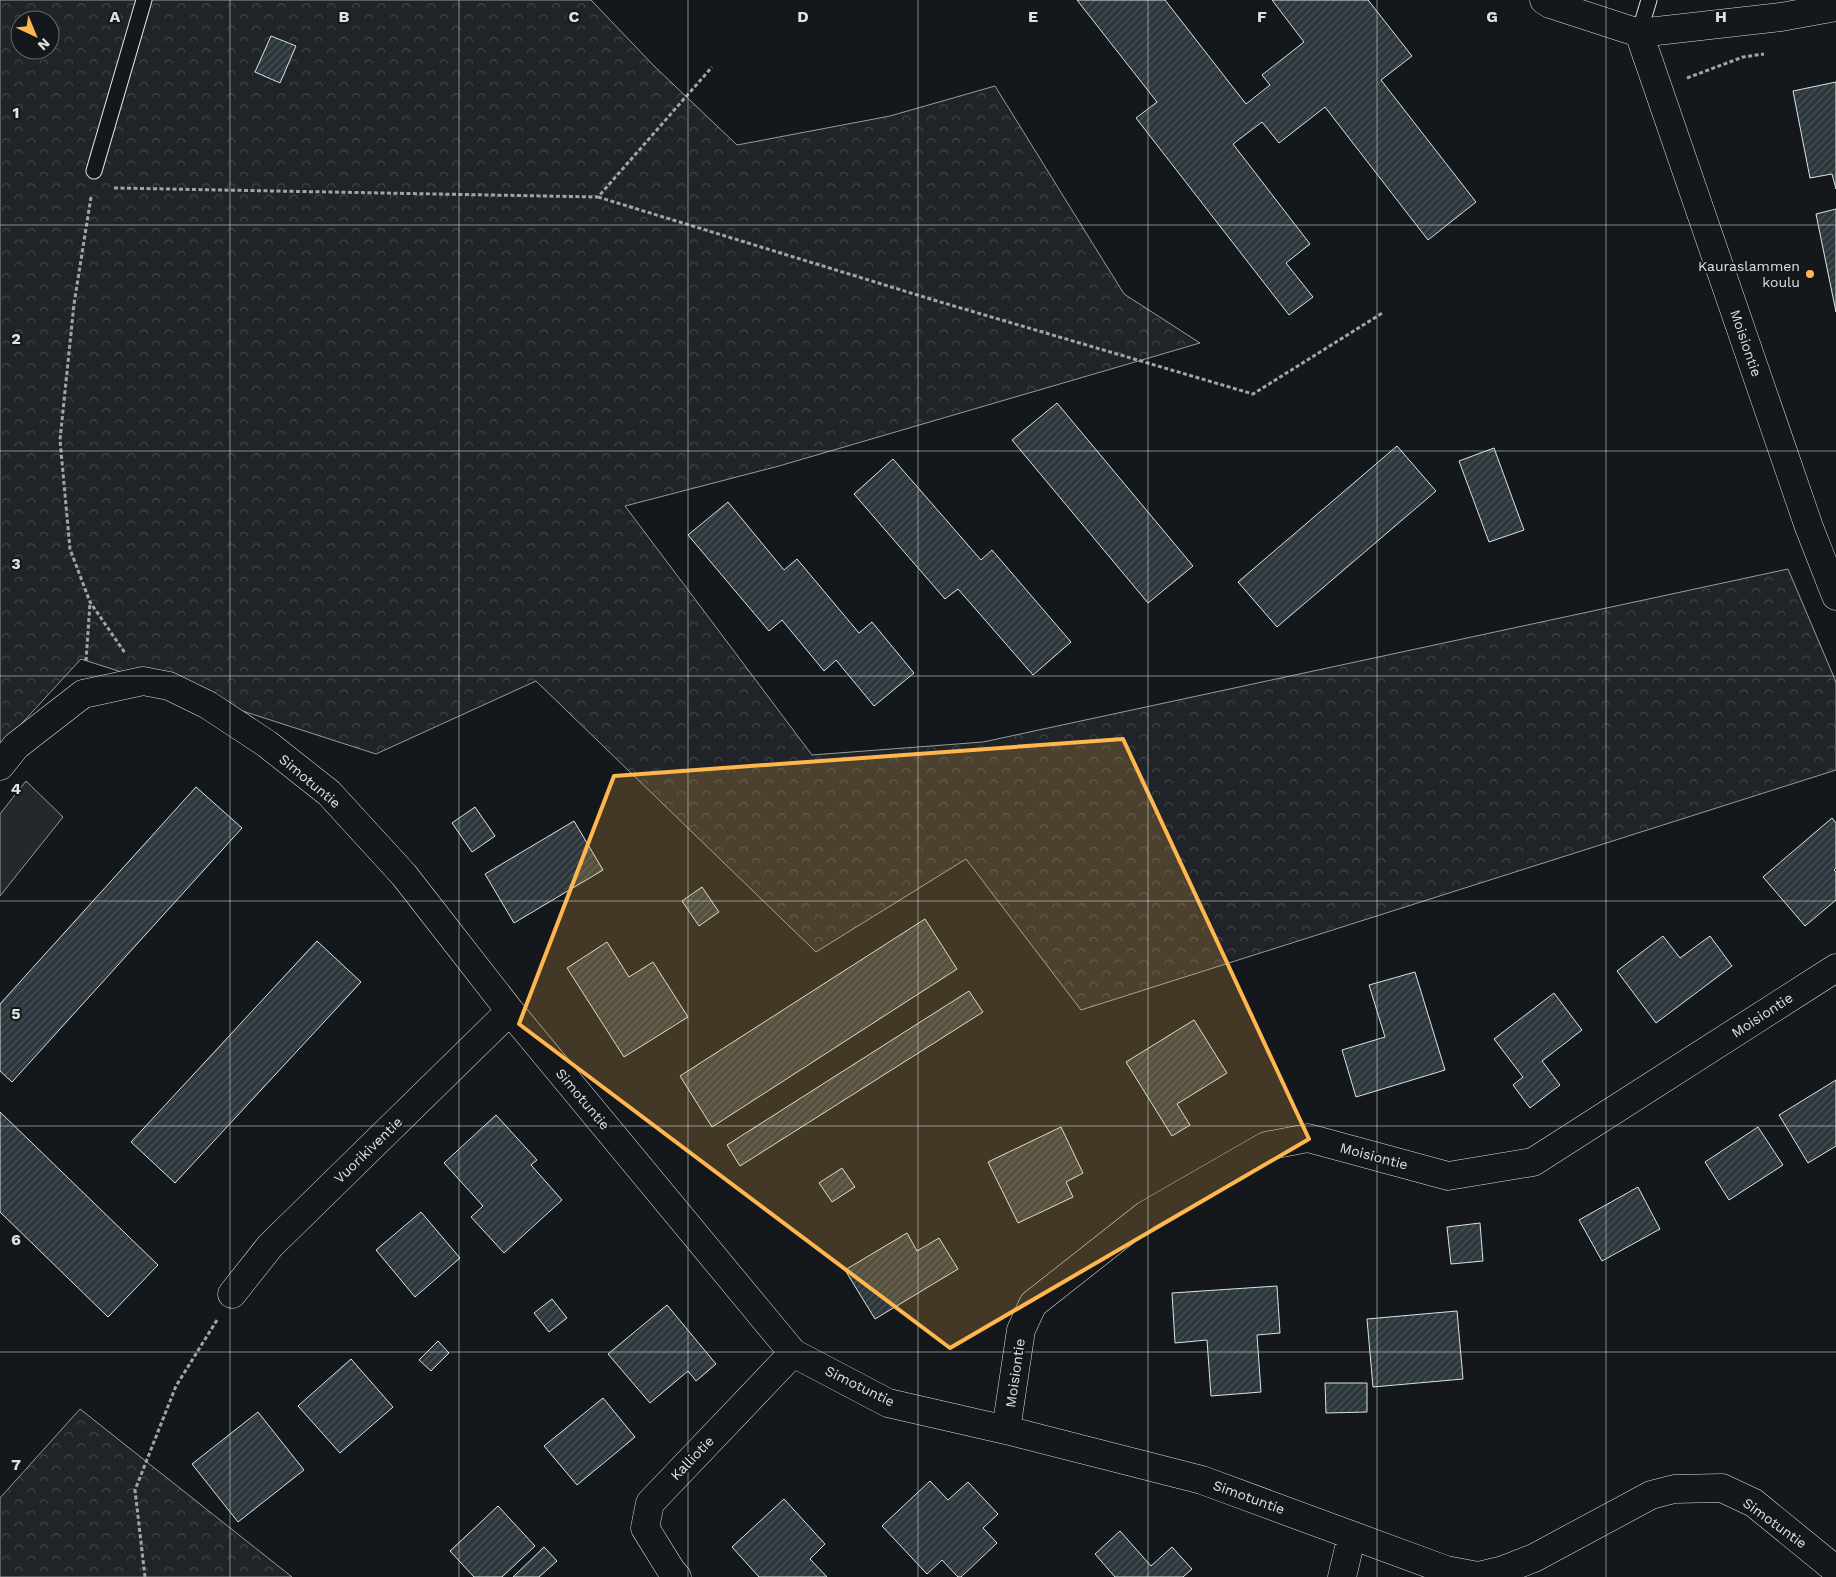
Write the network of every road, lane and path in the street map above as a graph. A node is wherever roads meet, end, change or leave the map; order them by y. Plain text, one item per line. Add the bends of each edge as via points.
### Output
1 (144, 0) edge
2 (1544, 0) edge
3 (1648, 0) edge
4 (1836, 7) edge
5 (1639, 33) junction
6 (1771, 52) dead end
7 (712, 67) dead end
8 (1659, 89) junction
9 (94, 171) joint
10 (93, 187) junction
11 (598, 197) junction
12 (1384, 312) dead end
13 (1836, 596) edge
14 (90, 602) junction
15 (143, 680) junction
16 (83, 694) junction
17 (0, 766) edge
18 (1836, 968) edge
19 (510, 1011) junction
20 (232, 1294) joint
21 (793, 1353) junction
22 (1006, 1430) junction
23 (1352, 1535) junction
24 (1836, 1570) edge
25 (145, 1577) edge
26 (677, 1577) edge
27 (1342, 1577) edge

1 - 9 lane
2 - 5 street
3 - 5 lane
4 - 5 street via 1781,17
5 - 8 street, Moisiontie
6 - 8 path via 1743,57
7 - 11 path
8 - 13 street, Moisiontie via 1809,527
9 - 10 path
10 - 11 path
10 - 14 path via 74,304 60,440 70,549
11 - 12 path via 937,302 1253,394
14 - 15 path
14 - 16 path
15 - 16 street
15 - 19 street, Simotuntie via 169,686 208,705 267,744 329,793 404,875
16 - 17 street via 16,746
18 - 22 street, Moisiontie via 1533,1162 1448,1176 1308,1138 1266,1146 1146,1215 1033,1304 1021,1330
19 - 20 street, Vuorikiventie via 270,1246
19 - 21 street, Simotuntie
20 - 25 path via 176,1386 135,1490
21 - 22 street, Simotuntie via 888,1403
21 - 26 street, Kalliotie via 650,1503 646,1528
22 - 23 street, Simotuntie via 1202,1480
23 - 24 street, Simotuntie via 1446,1570 1478,1576 1534,1558 1651,1496 1674,1489 1722,1488 1754,1504
23 - 27 street

